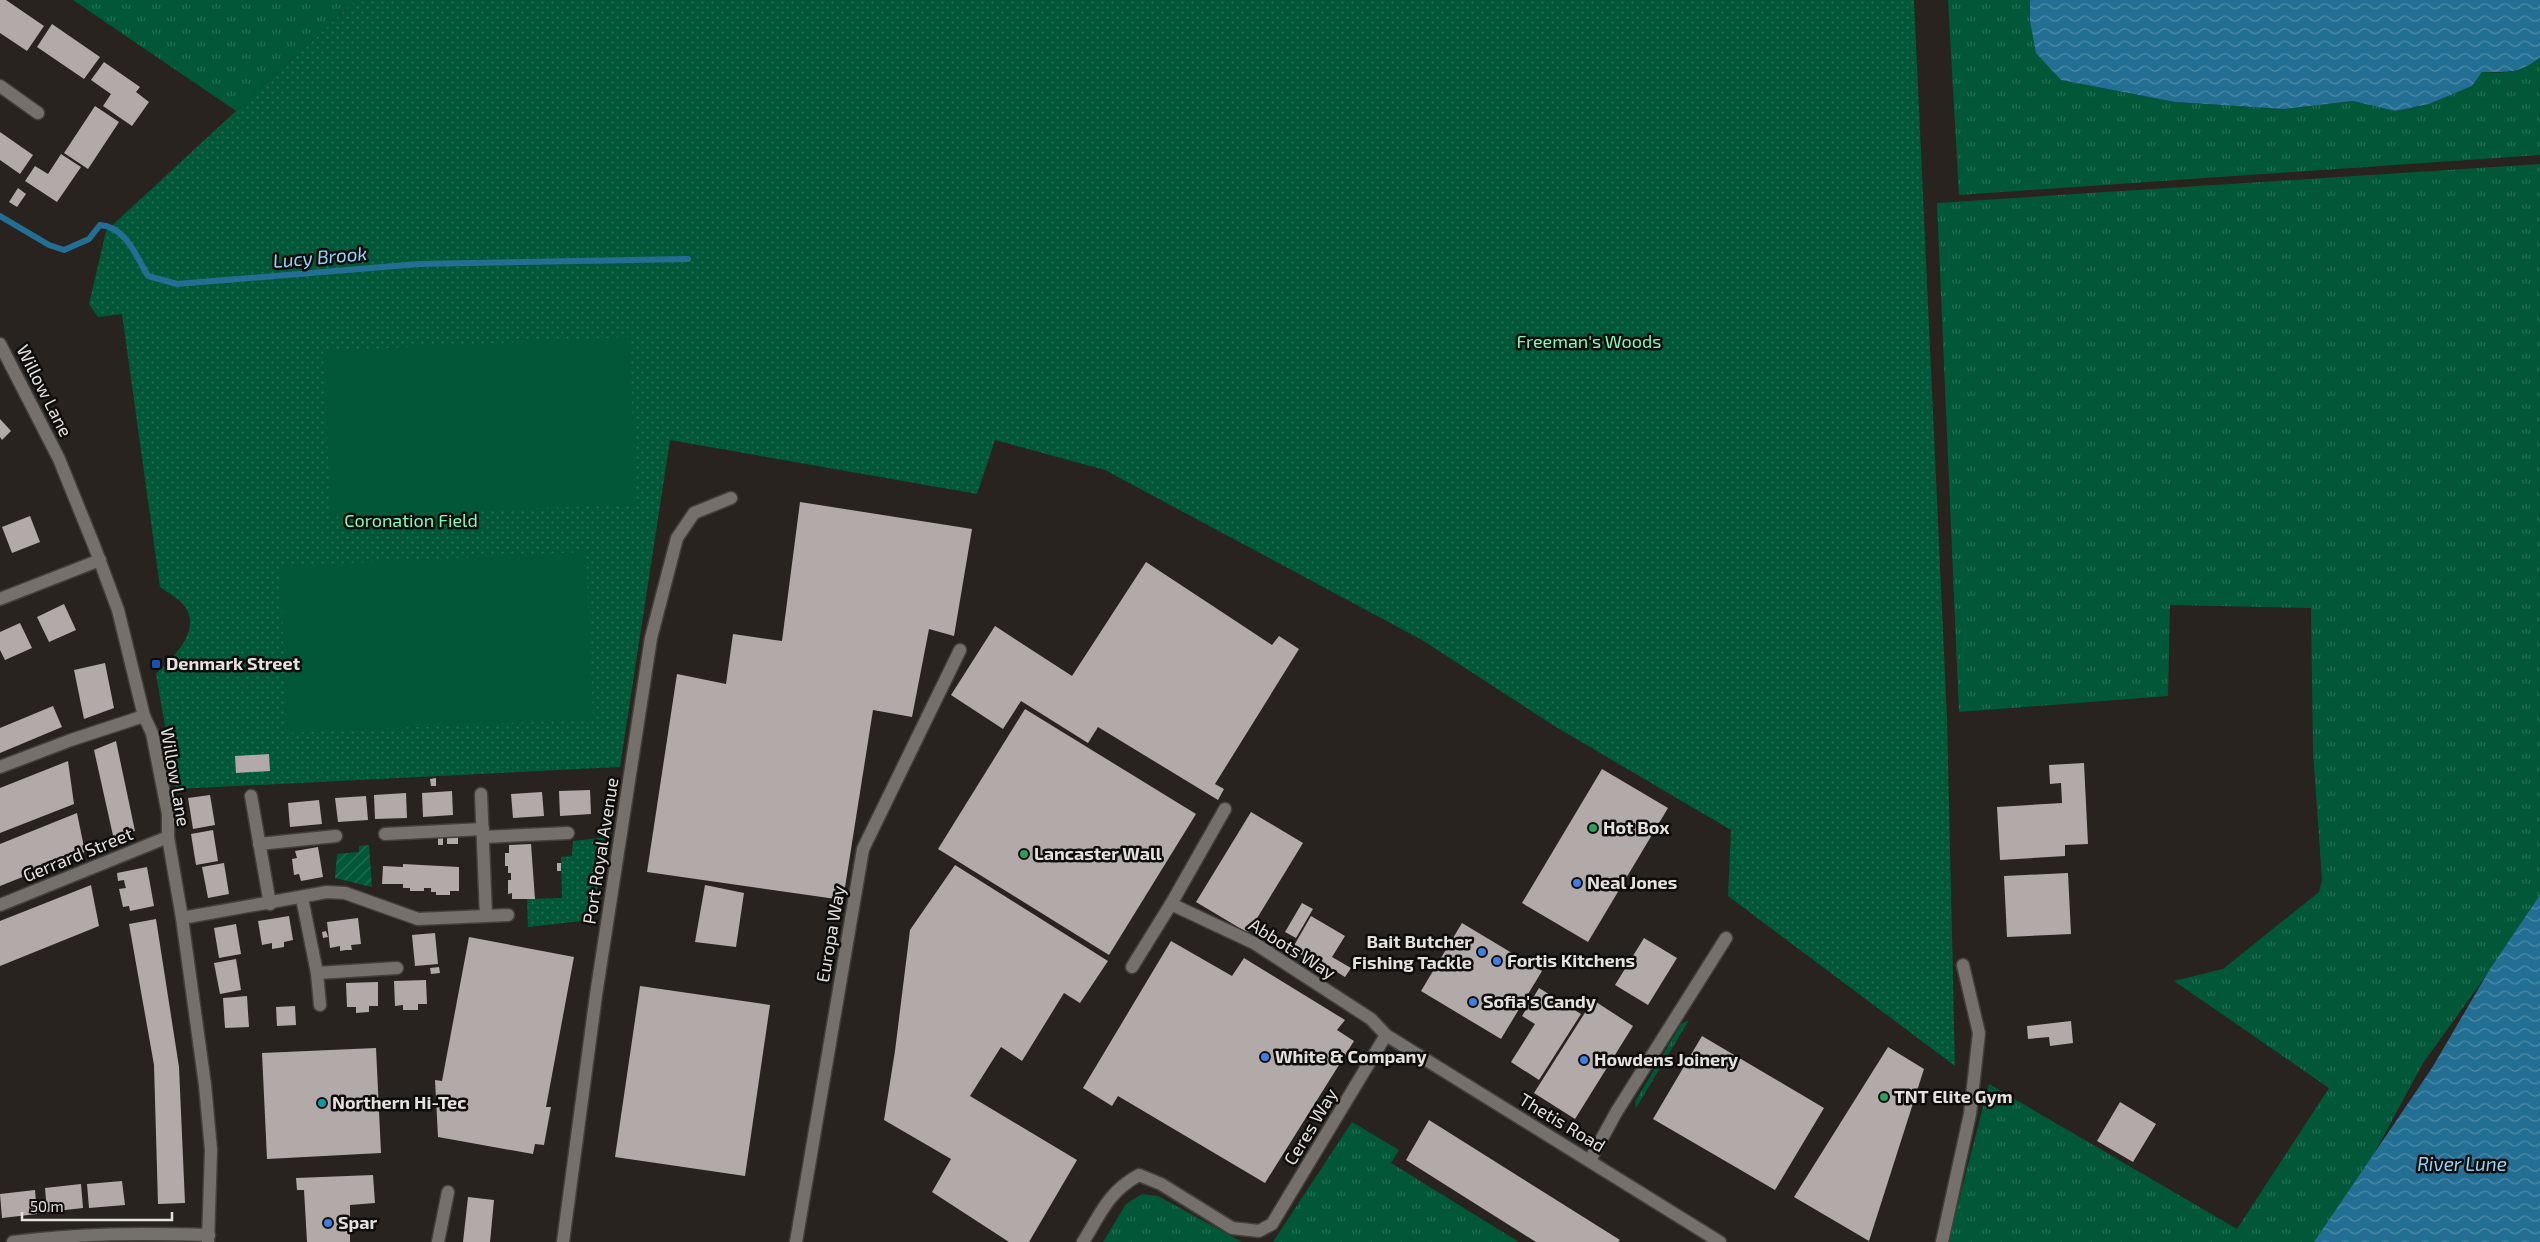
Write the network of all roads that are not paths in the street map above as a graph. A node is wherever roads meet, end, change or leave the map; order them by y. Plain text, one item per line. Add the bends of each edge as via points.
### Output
1 (0, 86) edge
2 (38, 113) dead end
3 (0, 344) edge
4 (731, 498) dead end
5 (100, 560) junction
6 (0, 600) edge
7 (960, 650) dead end
8 (144, 716) junction
9 (0, 767) edge
10 (481, 794) dead end
11 (251, 796) dead end
12 (1224, 809) dead end
13 (483, 833) junction
14 (568, 833) dead end
15 (385, 834) dead end
16 (336, 836) dead end
17 (168, 837) junction
18 (259, 844) junction
19 (302, 898) junction
20 (270, 904) junction
21 (1171, 904) junction
22 (0, 905) edge
23 (508, 914) dead end
24 (486, 916) junction
25 (182, 918) junction
26 (1726, 938) dead end
27 (1963, 965) dead end
28 (1132, 967) dead end
29 (397, 968) dead end
30 (318, 973) junction
31 (320, 1004) dead end
32 (1386, 1035) junction
33 (1590, 1160) junction
34 (448, 1192) dead end
35 (208, 1238) edge
36 (13, 1242) edge
37 (438, 1242) edge
38 (563, 1242) edge
39 (796, 1242) edge
40 (1083, 1242) edge
41 (1720, 1242) edge
42 (1942, 1242) edge

1 - 2 street
3 - 5 street, Willow Lane via 59,459
4 - 38 street, Port Royal Avenue via 694,513 677,538 651,638 596,995
5 - 6 street
5 - 8 street, Willow Lane via 118,610
7 - 39 street, Europa Way via 864,849
8 - 9 street
8 - 17 street, Willow Lane via 152,732 168,814
10 - 13 street
11 - 18 street
12 - 21 street
13 - 14 street
13 - 15 street
13 - 24 street
16 - 18 street
17 - 22 street, Gerrard Street
17 - 25 street, Willow Lane
18 - 20 street
19 - 20 street
19 - 24 street via 327,892 345,893 418,919
19 - 30 street
20 - 25 street
21 - 28 street
21 - 32 street, Abbots Way via 1254,943 1371,1019
23 - 24 street
25 - 35 street, Willow Lane via 211,1150
26 - 33 street
27 - 42 street via 1979,1033 1970,1114
29 - 30 street
30 - 31 street
32 - 33 street, Thetis Road
32 - 40 street, Ceres Way via 1272,1224 1259,1231 1232,1228 1161,1184 1139,1175 1122,1184 1111,1196
33 - 41 street, Thetis Road
34 - 37 street
35 - 36 street via 131,1232 75,1234

